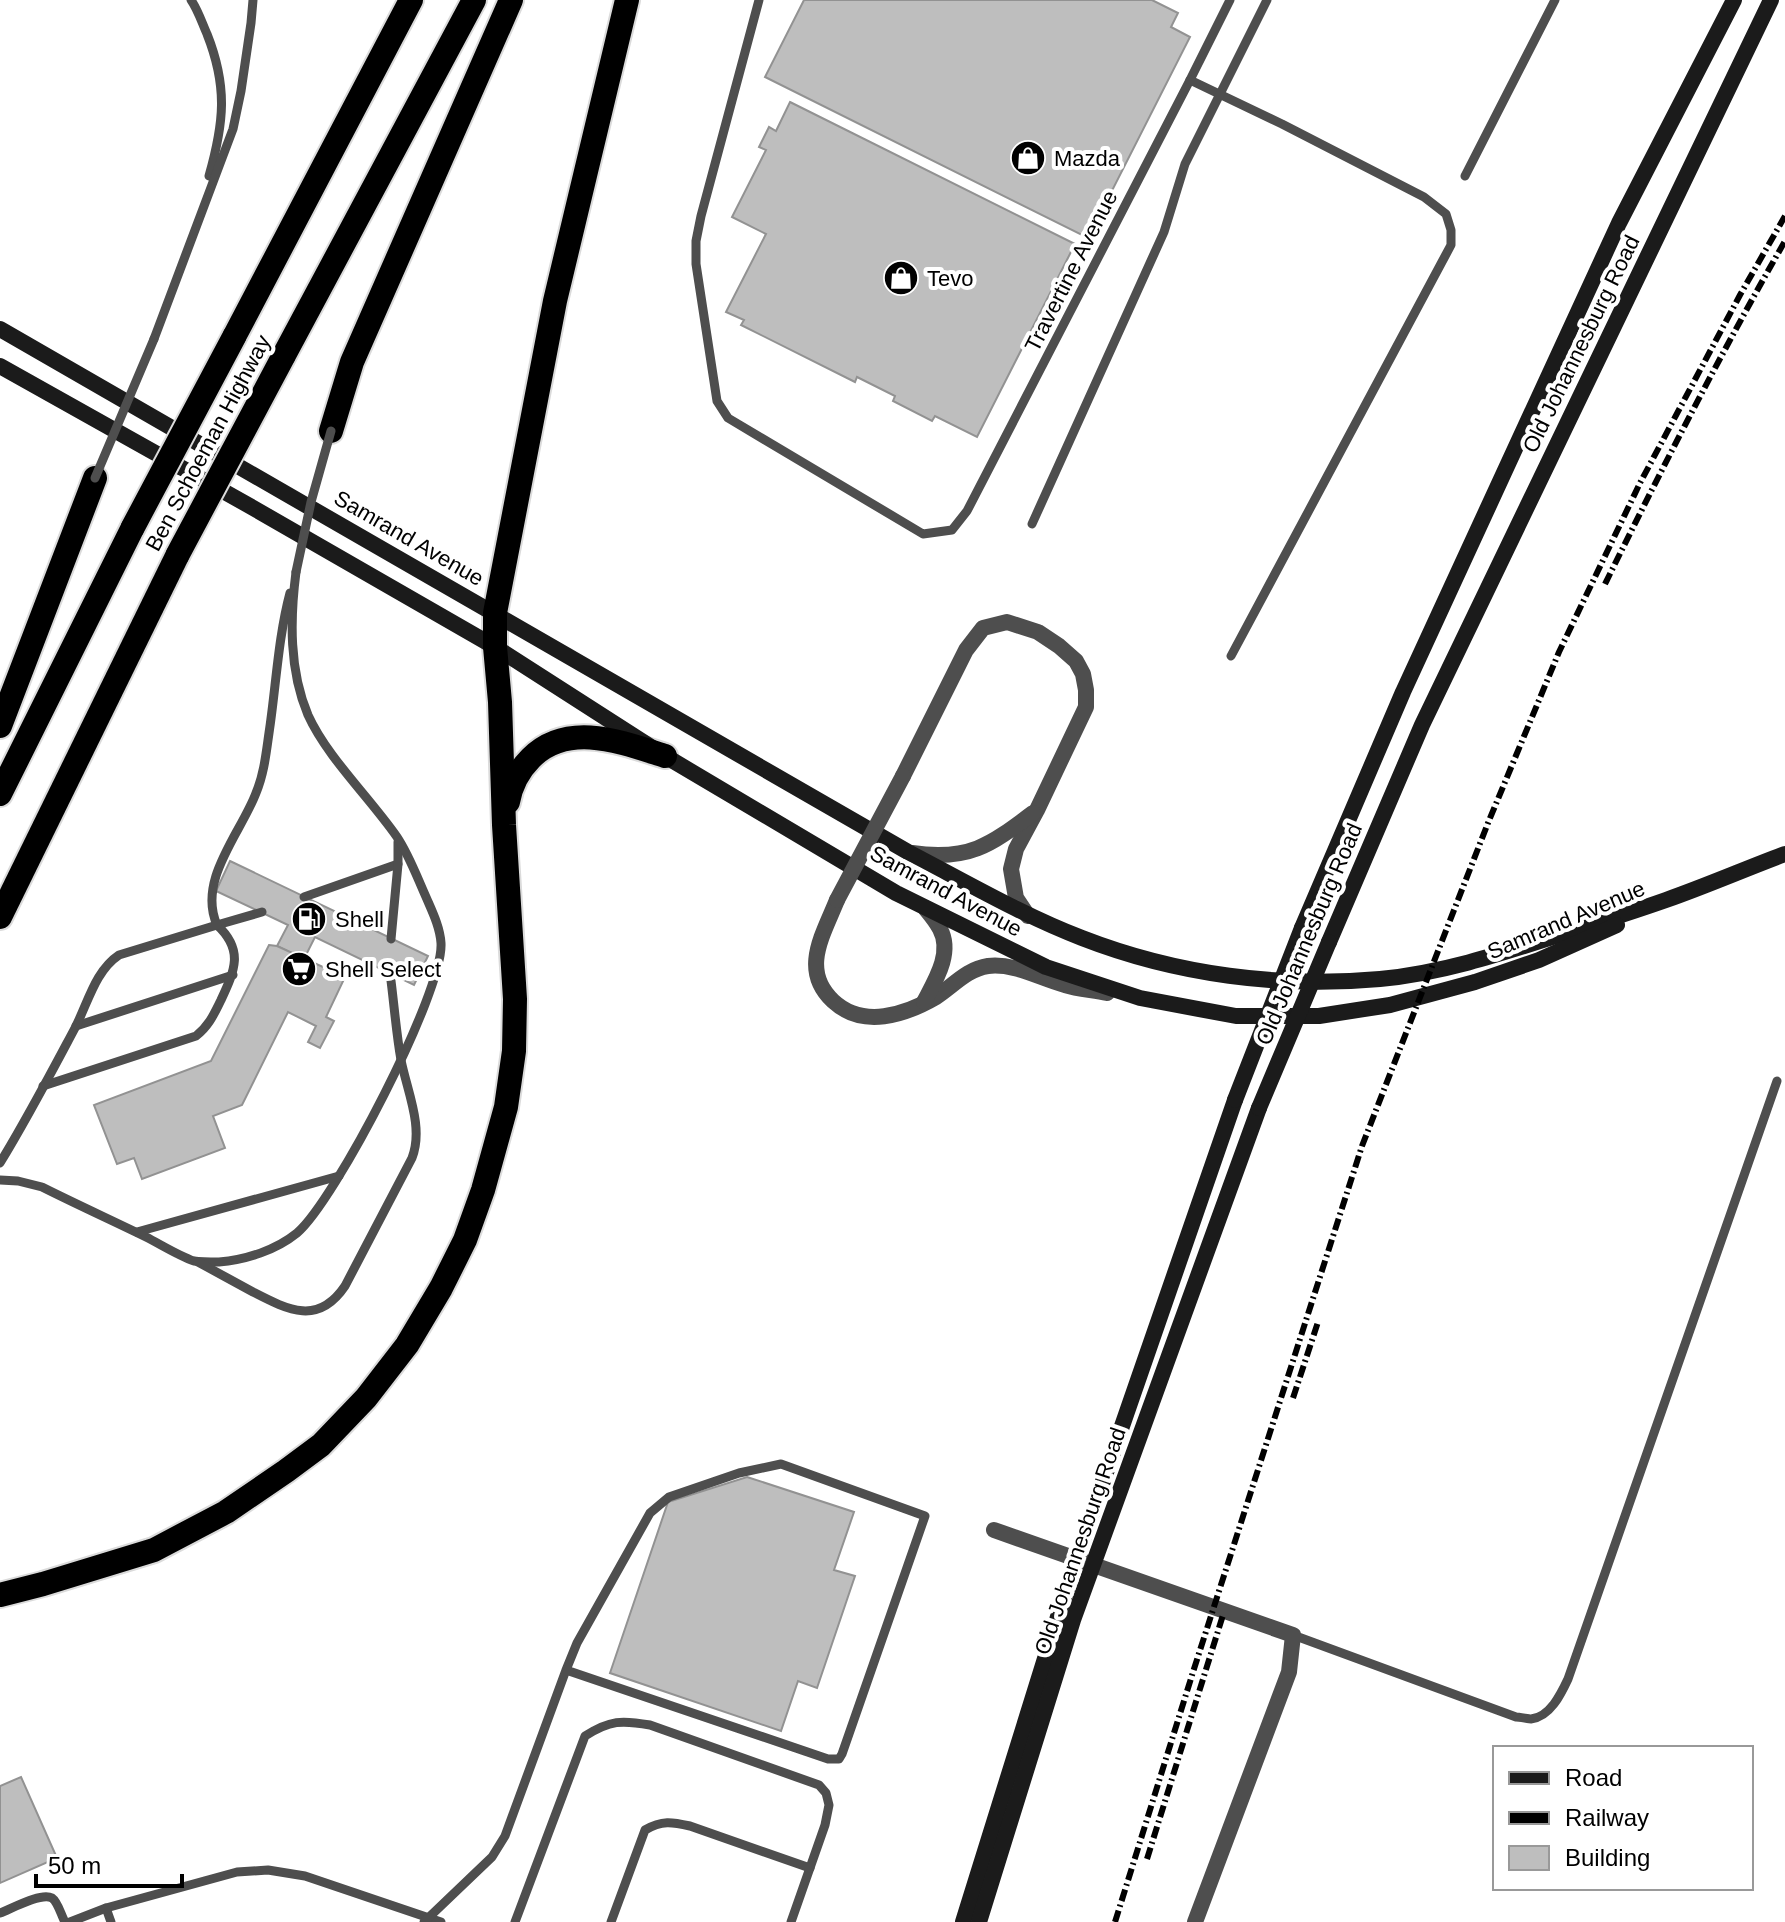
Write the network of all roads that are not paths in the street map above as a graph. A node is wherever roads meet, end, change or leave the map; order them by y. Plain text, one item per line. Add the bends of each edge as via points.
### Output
1 (191, 0) edge
2 (253, 0) edge
3 (411, 0) edge
4 (474, 0) edge
5 (511, 0) edge
6 (627, 0) edge
7 (759, 0) edge
8 (1230, 0) edge
9 (1267, 0) edge
10 (1555, 0) edge
11 (1734, 0) edge
12 (1771, 0) edge
13 (1190, 80) junction
14 (1219, 94) junction
15 (1465, 176) dead end
16 (195, 225) junction
17 (0, 329) edge
18 (0, 366) edge
19 (331, 431) joint
20 (95, 478) joint
21 (1032, 524) dead end
22 (296, 573) junction
23 (495, 613) junction
24 (495, 647) junction
25 (1231, 656) dead end
26 (0, 726) edge
27 (665, 756) junction
28 (0, 794) edge
29 (1037, 810) junction
30 (504, 825) junction
31 (398, 838) junction
32 (908, 852) junction
33 (1785, 854) edge
34 (398, 864) junction
35 (304, 897) dead end
36 (1668, 899) junction
37 (925, 908) junction
38 (262, 912) dead end
39 (1028, 916) junction
40 (0, 917) edge
41 (217, 925) junction
42 (391, 939) dead end
43 (390, 973) dead end
44 (233, 975) junction
45 (1140, 998) junction
46 (924, 1002) junction
47 (76, 1026) junction
48 (401, 1059) junction
49 (1777, 1081) dead end
50 (43, 1086) junction
51 (0, 1163) edge
52 (339, 1176) junction
53 (0, 1180) edge
54 (137, 1232) junction
55 (195, 1261) junction
56 (994, 1530) dead end
57 (1076, 1559) junction
58 (1093, 1564) junction
59 (0, 1595) edge
60 (1293, 1635) junction
61 (566, 1670) junction
62 (810, 1868) junction
63 (106, 1908) junction
64 (0, 1913) edge
65 (426, 1920) edge
66 (67, 1922) edge
67 (111, 1922) edge
68 (441, 1922) edge
69 (515, 1922) edge
70 (611, 1922) edge
71 (791, 1922) edge
72 (963, 1922) edge
73 (979, 1922) edge
74 (1195, 1922) edge

1 - 16 lane via 220,74 223,106
2 - 16 lane via 233,129
3 - 28 highway, Ben Schoeman Highway, bridge via 133,527
4 - 40 highway, Ben Schoeman Highway, bridge via 178,554
5 - 19 highway via 352,362
6 - 23 highway via 555,301
7 - 13 lane, Travertine Avenue via 696,241 717,401 728,418 923,534 952,530 967,511
8 - 13 lane, Travertine Avenue
9 - 14 lane
10 - 15 lane
11 - 57 main road, Old Johannesburg Road, bridge via 1619,223 1403,692 1302,928 1235,1100
12 - 58 main road, Old Johannesburg Road, bridge via 1422,725 1259,1108
13 - 14 lane
14 - 21 lane via 1185,164 1164,232
14 - 25 lane via 1424,197 1446,214 1451,230 1451,245
16 - 20 lane, bridge
17 - 23 main road, Samrand Avenue
18 - 24 main road, Samrand Avenue
19 - 22 lane, bridge
20 - 26 highway
22 - 31 lane via 293,653 308,715
22 - 41 lane via 260,784 214,883
23 - 24 highway
23 - 32 main road, Samrand Avenue
24 - 27 main road, Samrand Avenue
24 - 30 highway
27 - 30 highway via 611,739 562,739 541,748 522,767 510,789
27 - 37 main road, Samrand Avenue
29 - 32 street via 971,852
29 - 39 street via 1011,869 1016,898
29 - 46 street, bridge via 1086,707 1086,690 1083,674 1068,653 1038,632 1007,622 983,628 966,650 816,951 816,974 823,990 852,1013 872,1018 897,1015
30 - 59 highway via 515,999 506,1107 465,1240 407,1345 321,1445 226,1512 154,1550
31 - 34 lane
31 - 48 lane via 441,943 428,995
32 - 39 main road, Samrand Avenue
33 - 36 main road
34 - 35 lane
34 - 42 lane
36 - 39 main road, Samrand Avenue via 1456,966 1382,979 1320,981 1218,975 1146,959
36 - 45 main road, Samrand Avenue via 1539,960 1390,1005 1319,1016 1251,1017
37 - 45 main road, Samrand Avenue via 1046,967
37 - 46 street via 942,931 945,952
38 - 41 lane
41 - 44 lane via 234,949
41 - 47 lane via 109,962
43 - 48 lane
44 - 47 lane
44 - 50 lane via 211,1021 196,1036
45 - 46 street via 1065,985 1001,965 975,970
47 - 50 lane
48 - 52 lane
48 - 55 lane via 416,1146 337,1298 308,1312 288,1310
49 - 60 lane via 1568,1679 1552,1706 1530,1719 1516,1717
50 - 51 lane
52 - 54 lane
52 - 55 lane via 316,1211 278,1245 236,1260
53 - 54 lane via 42,1187
54 - 55 lane
56 - 57 street
57 - 58 street
57 - 72 main road, Old Johannesburg Road
58 - 60 street
58 - 73 main road, Old Johannesburg Road
60 - 74 street via 1289,1672
61 - 61 lane via 839,1759 925,1516 781,1464 669,1497 650,1513
61 - 65 lane via 505,1836 492,1857
62 - 69 lane via 829,1805 819,1785 650,1725 624,1721 585,1736
62 - 70 lane via 690,1826 656,1824 645,1830
62 - 71 lane
63 - 65 lane via 237,1872 268,1870 305,1876
63 - 66 lane
63 - 67 lane
64 - 66 lane via 48,1896
65 - 68 lane

